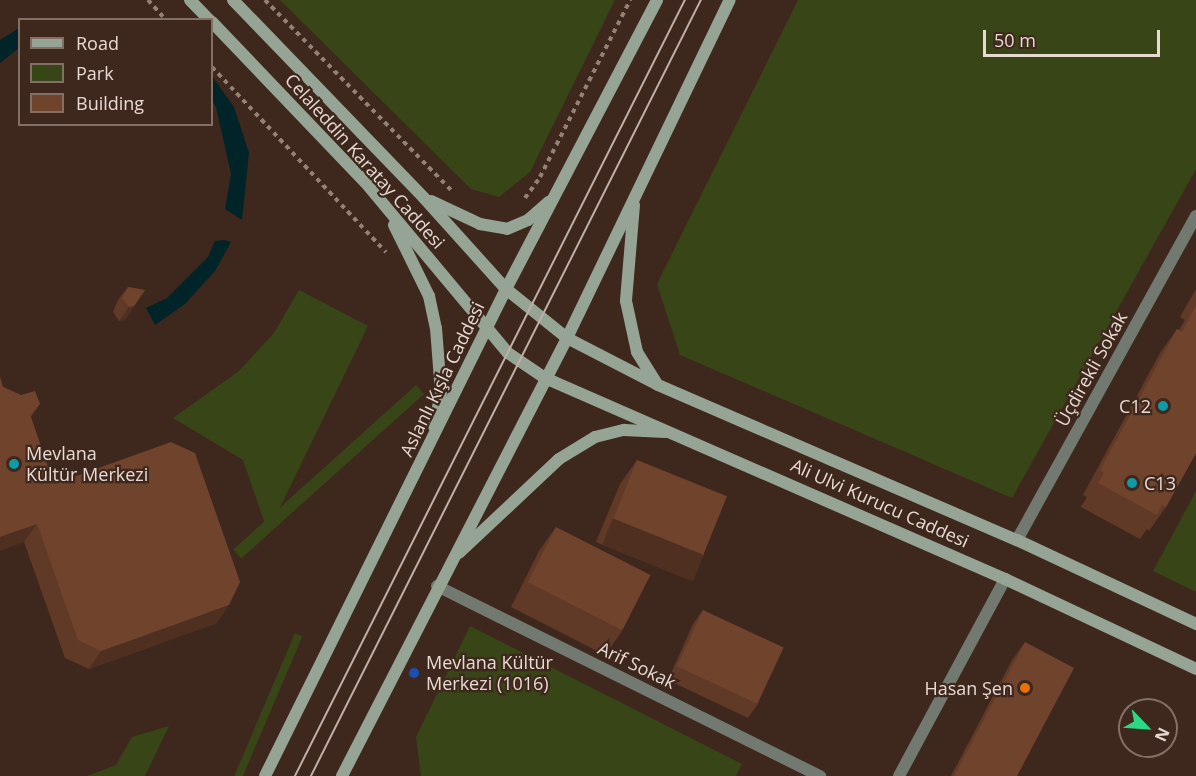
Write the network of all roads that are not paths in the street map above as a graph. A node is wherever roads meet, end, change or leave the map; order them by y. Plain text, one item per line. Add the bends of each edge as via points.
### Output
1 (190, 0) edge
2 (233, 0) edge
3 (657, 0) edge
4 (730, 0) edge
5 (207, 18) edge
6 (213, 24) edge
7 (365, 182) junction
8 (636, 189) junction
9 (557, 195) junction
10 (424, 198) junction
11 (1196, 216) edge
12 (506, 289) junction
13 (489, 328) junction
14 (567, 338) junction
15 (545, 378) junction
16 (658, 385) junction
17 (675, 432) junction
18 (431, 443) junction
19 (1017, 540) junction
20 (452, 560) junction
21 (1005, 579) junction
22 (437, 586) junction
23 (1196, 624) edge
24 (1196, 669) edge
25 (265, 776) edge
26 (342, 776) edge
27 (820, 776) edge
28 (898, 776) edge

1 - 5 main road, Celaleddin Karatay Caddesi
2 - 10 main road, Celaleddin Karatay Caddesi
3 - 9 main road, Aslanlı Kışla Caddesi
4 - 8 main road
6 - 7 main road, Celaleddin Karatay Caddesi
7 - 13 main road, Celaleddin Karatay Caddesi
7 - 18 main road via 396,229 429,296 441,366 441,393
8 - 14 main road
8 - 16 main road via 626,301 637,352
9 - 10 main road via 528,220 480,224
9 - 12 main road, Aslanlı Kışla Caddesi
10 - 12 main road, Celaleddin Karatay Caddesi
11 - 19 street, Üçdirekli Sokak
12 - 13 main road, Aslanlı Kışla Caddesi
12 - 14 main road, Celaleddin Karatay Caddesi
13 - 15 main road, Celaleddin Karatay Caddesi via 508,353
13 - 18 main road, Aslanlı Kışla Caddesi
14 - 15 main road
14 - 16 main road, Ali Ulvi Kurucu Caddesi
15 - 17 main road, Ali Ulvi Kurucu Caddesi
15 - 20 main road
16 - 19 main road, Ali Ulvi Kurucu Caddesi
17 - 20 main road via 624,430 595,437 559,459
17 - 21 main road, Ali Ulvi Kurucu Caddesi
18 - 25 main road, Aslanlı Kışla Caddesi
19 - 23 main road, Ali Ulvi Kurucu Caddesi
20 - 22 main road
21 - 24 main road, Ali Ulvi Kurucu Caddesi
21 - 28 street
22 - 26 main road
22 - 27 street, Arif Sokak

